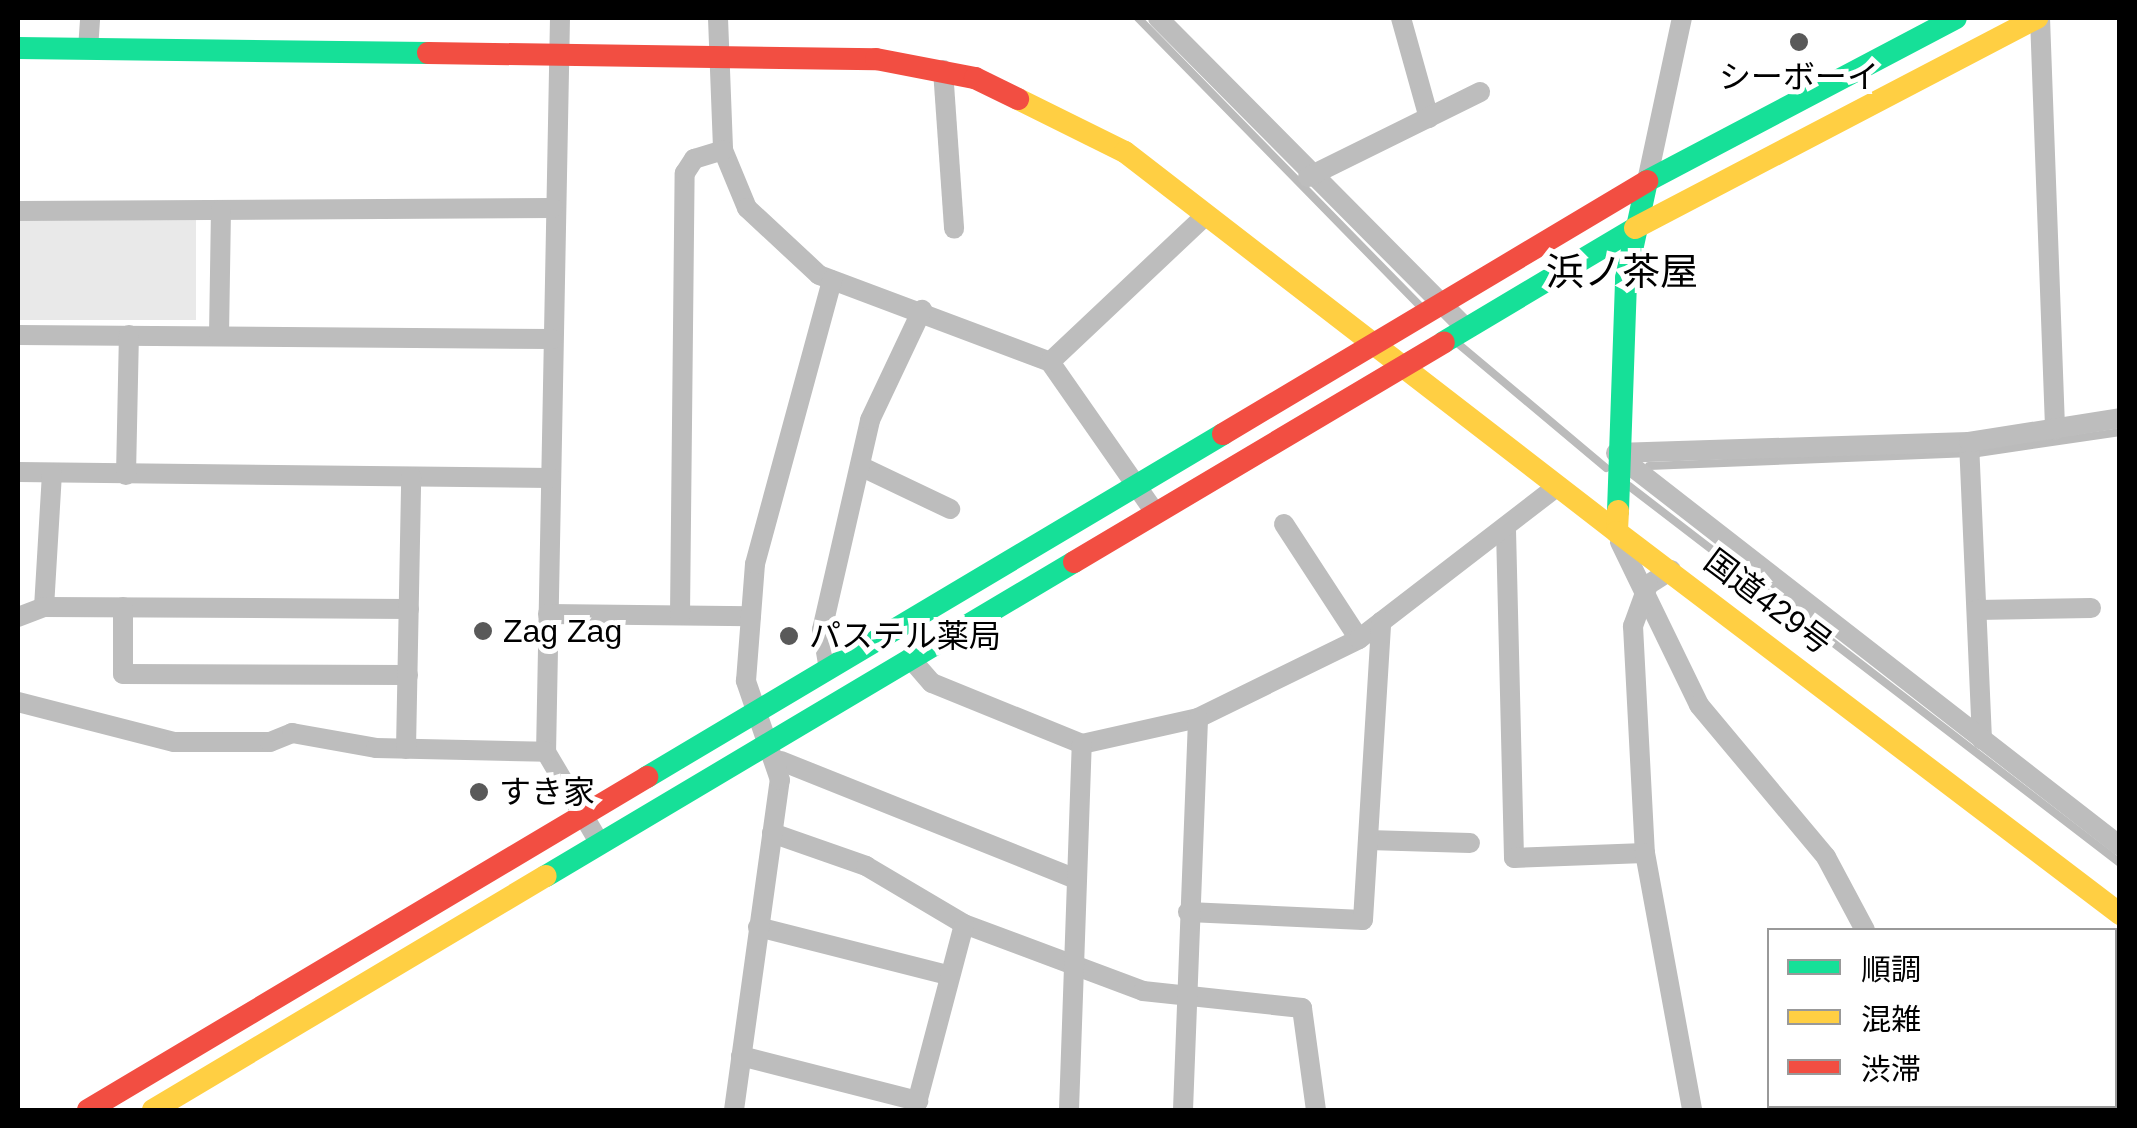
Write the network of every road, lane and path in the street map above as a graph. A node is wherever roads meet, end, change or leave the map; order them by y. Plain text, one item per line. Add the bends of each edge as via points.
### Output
1 (90, 18) edge
2 (560, 18) edge
3 (718, 18) edge
4 (1158, 18) edge
5 (1400, 18) edge
6 (1682, 18) edge
7 (1956, 18) edge
8 (2039, 18) edge
9 (18, 48) edge
10 (88, 49) junction
11 (558, 56) junction
12 (721, 56) junction
13 (943, 70) junction
14 (1480, 92) dead end
15 (1428, 118) junction
16 (723, 150) junction
17 (1308, 177) junction
18 (1647, 181) junction
19 (553, 208) junction
20 (18, 210) edge
21 (221, 210) junction
22 (1206, 216) junction
23 (1635, 228) junction
24 (954, 229) dead end
25 (832, 280) junction
26 (1428, 306) junction
27 (922, 310) junction
28 (18, 334) edge
29 (1457, 335) junction
30 (129, 336) junction
31 (219, 336) junction
32 (552, 339) junction
33 (1368, 344) junction
34 (1050, 362) junction
35 (1399, 369) junction
36 (2120, 418) edge
37 (2054, 430) junction
38 (1970, 450) junction
39 (860, 466) junction
40 (1616, 468) junction
41 (18, 472) edge
42 (52, 473) junction
43 (126, 475) junction
44 (411, 477) junction
45 (551, 478) junction
46 (1138, 485) junction
47 (1555, 488) junction
48 (950, 509) dead end
49 (1154, 511) junction
50 (1284, 524) dead end
51 (1506, 530) junction
52 (1617, 532) junction
53 (1671, 570) junction
54 (1644, 596) junction
55 (44, 606) junction
56 (123, 607) junction
57 (2091, 608) dead end
58 (409, 609) junction
59 (1978, 610) junction
60 (548, 614) junction
61 (680, 615) junction
62 (751, 616) junction
63 (18, 617) edge
64 (1381, 622) junction
65 (1359, 640) junction
66 (910, 658) junction
67 (829, 670) junction
68 (408, 675) junction
69 (18, 702) edge
70 (760, 712) junction
71 (1198, 718) junction
72 (772, 738) junction
73 (1982, 740) junction
74 (1082, 744) junction
75 (406, 748) junction
76 (546, 752) junction
77 (781, 761) junction
78 (582, 816) junction
79 (772, 833) junction
80 (1368, 840) junction
81 (599, 842) junction
82 (1470, 843) dead end
83 (2120, 846) edge
84 (1646, 853) junction
85 (1076, 879) junction
86 (1188, 912) junction
87 (2120, 914) edge
88 (964, 924) junction
89 (758, 927) junction
90 (1864, 928) edge
91 (1072, 967) junction
92 (948, 975) junction
93 (1186, 994) junction
94 (740, 1056) junction
95 (916, 1106) edge
96 (88, 1110) edge
97 (153, 1110) edge
98 (734, 1110) edge
99 (1069, 1110) edge
100 (1183, 1110) edge
101 (1316, 1110) edge
102 (1692, 1110) edge

1 - 10 street
2 - 11 street
3 - 12 street
4 - 17 street
5 - 15 street
6 - 18 street
7 - 18 main road
8 - 23 main road
8 - 37 street
9 - 10 main road, 国道429号
10 - 11 main road, 国道429号
11 - 12 main road, 国道429号
11 - 19 street
12 - 13 main road, 国道429号
12 - 16 street
13 - 22 main road, 国道429号 via 1067,116
13 - 24 street
14 - 15 street
15 - 17 street
16 - 25 street via 748,208
16 - 61 street via 694,159 686,172
17 - 26 street
18 - 23 main road
18 - 26 main road
19 - 21 street
19 - 32 street
20 - 21 street
21 - 31 street
22 - 33 main road, 国道429号
22 - 34 street
23 - 29 main road
23 - 40 main road
25 - 27 street
25 - 62 street via 755,564
26 - 29 street
26 - 33 main road
27 - 34 street
27 - 39 street via 870,420
28 - 30 street
29 - 35 main road
30 - 31 street
30 - 43 street
31 - 32 street
32 - 45 street
33 - 35 main road, 国道429号
33 - 46 main road
34 - 46 street
35 - 47 main road, 国道429号
35 - 49 main road
36 - 37 street
37 - 38 street
38 - 40 street
38 - 59 street
39 - 48 street
39 - 67 street via 822,630
40 - 52 main road
40 - 73 street
41 - 42 street
42 - 43 street
42 - 55 street
43 - 44 street
44 - 45 street
44 - 58 street
45 - 60 street
46 - 49 street
46 - 67 main road
47 - 51 street
47 - 52 main road, 国道429号
49 - 66 main road
50 - 65 street
51 - 64 street
51 - 84 street via 1514,858
52 - 53 main road, 国道429号
52 - 54 street
53 - 54 street via 1655,576
53 - 87 main road, 国道429号
54 - 84 street via 1633,626
54 - 90 street via 1699,705 1826,857
55 - 56 street
55 - 63 street
56 - 58 street
56 - 68 street via 123,674
57 - 59 street
58 - 68 street
59 - 73 street
60 - 61 street
60 - 76 street
61 - 62 street
62 - 70 street via 746,681
64 - 65 street
64 - 80 street
65 - 71 street
66 - 72 main road
66 - 74 street via 932,683
67 - 70 main road
68 - 75 street
69 - 75 street via 174,742 270,742 292,733
70 - 72 street
70 - 78 main road
71 - 74 street
71 - 86 street
72 - 77 street
72 - 81 main road
73 - 83 street
74 - 85 street
75 - 76 street
76 - 78 street
77 - 79 street
77 - 85 street
78 - 81 street
78 - 96 main road
79 - 88 street via 866,866
79 - 89 street
80 - 82 street
80 - 86 street via 1363,920
81 - 97 main road
84 - 102 street
85 - 91 street
86 - 93 street
88 - 91 street
88 - 92 street
89 - 92 street
89 - 94 street
91 - 93 street
91 - 99 street
92 - 95 street
93 - 100 street
93 - 101 street via 1302,1008
94 - 95 street
94 - 98 street

